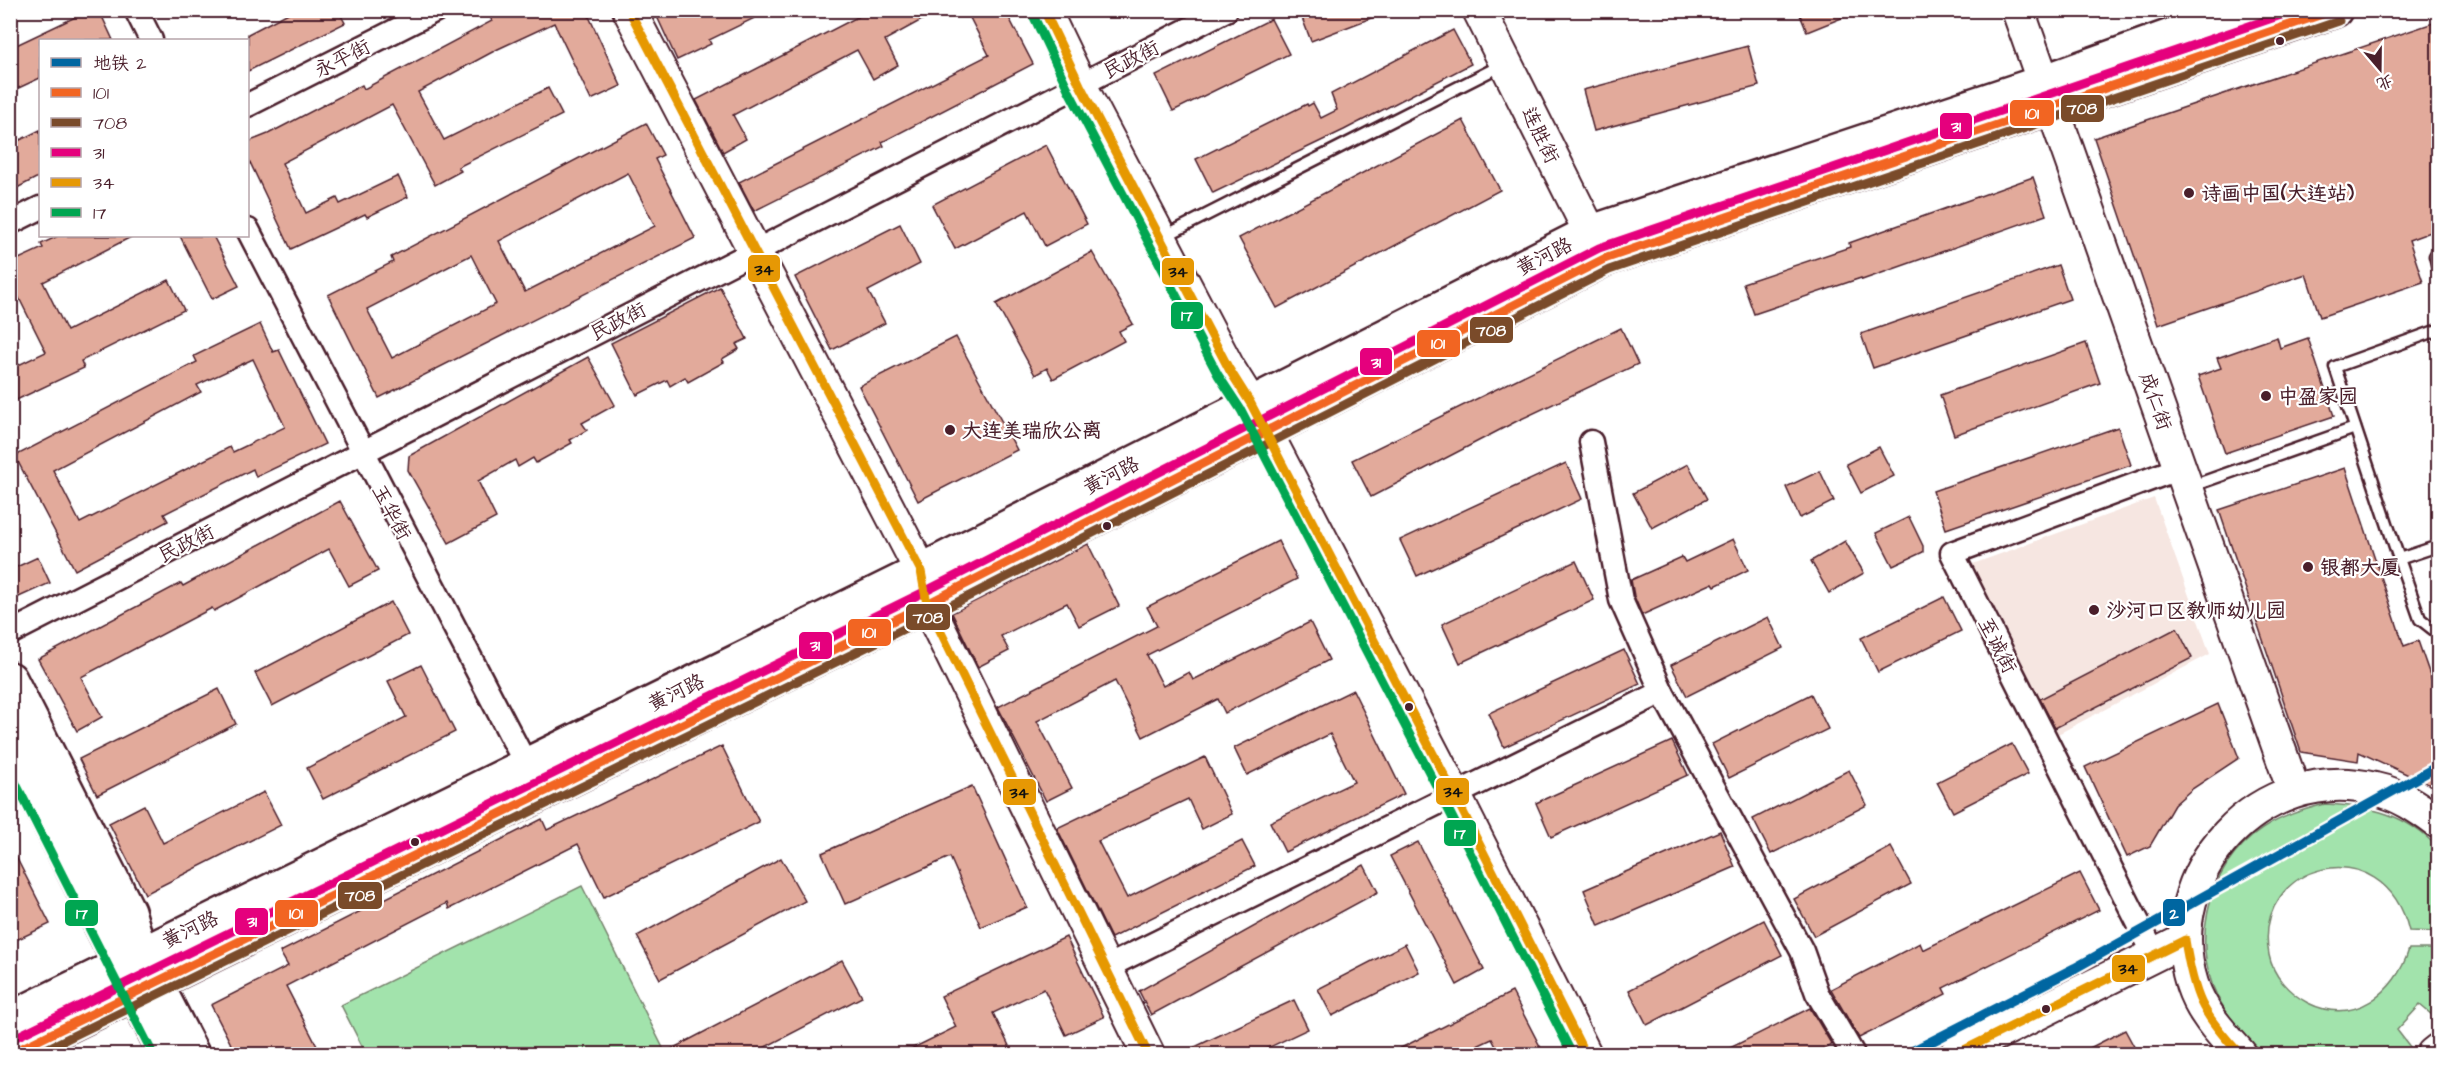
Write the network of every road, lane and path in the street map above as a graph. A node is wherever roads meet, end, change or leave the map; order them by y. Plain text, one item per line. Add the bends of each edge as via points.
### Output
1 (136, 10) edge
2 (435, 10) edge
3 (629, 10) edge
4 (1044, 10) edge
5 (1226, 10) edge
6 (1479, 10) edge
7 (2019, 10) edge
8 (2243, 10) edge
9 (2335, 10) edge
10 (150, 39) edge
11 (1505, 63) junction
12 (1080, 85) junction
13 (2048, 95) junction
14 (249, 104) edge
15 (39, 208) edge
16 (10, 223) edge
17 (249, 232) edge
18 (1160, 238) junction
19 (1597, 246) junction
20 (755, 251) junction
21 (2439, 251) edge
22 (2439, 268) edge
23 (2439, 330) edge
24 (1258, 417) junction
25 (2355, 428) junction
26 (1591, 442) dead end
27 (361, 453) junction
28 (2183, 477) junction
29 (2439, 546) edge
30 (2399, 560) junction
31 (921, 571) junction
32 (927, 604) junction
33 (10, 633) edge
34 (2439, 633) edge
35 (10, 679) edge
36 (1662, 692) junction
37 (10, 744) edge
38 (533, 780) junction
39 (2294, 791) junction
40 (1454, 794) junction
41 (2439, 822) edge
42 (2185, 940) junction
43 (2154, 954) junction
44 (1107, 967) junction
45 (137, 973) junction
46 (10, 1019) edge
47 (2439, 1050) edge
48 (10, 1054) edge
49 (166, 1054) edge
50 (192, 1054) edge
51 (1148, 1054) edge
52 (1585, 1054) edge
53 (1852, 1054) edge
54 (1956, 1054) edge
55 (2241, 1054) edge
56 (2433, 1054) edge

1 - 10 street
2 - 14 street, 永平街
3 - 20 street
4 - 12 street
5 - 12 street, 民政街
6 - 11 street, 连胜街
7 - 13 street, 成仁街
8 - 13 main road, 黄河路
9 - 13 main road, 黄河路
11 - 18 lane
11 - 19 street, 连胜街
12 - 18 street
12 - 20 street, 民政街
13 - 19 main road, 黄河路
13 - 28 street, 成仁街
15 - 16 street
17 - 27 street, 玉华街
18 - 24 street
19 - 24 main road, 黄河路
20 - 27 street, 民政街
20 - 31 street
21 - 22 lane via 2435,256
23 - 25 lane via 2335,367
24 - 31 main road, 黄河路
24 - 32 main road, 黄河路
24 - 40 street
25 - 28 lane
25 - 30 lane
26 - 36 street via 1621,600
27 - 33 street, 民政街
27 - 38 street, 玉华街
28 - 39 street, 成仁街
28 - 43 street, 至诚街 via 1952,554
29 - 30 lane
30 - 34 lane via 2420,619
31 - 32 street
31 - 38 main road, 黄河路
32 - 38 main road, 黄河路
32 - 44 street
35 - 45 main road via 128,911
36 - 40 street
36 - 53 street via 1802,951 1817,993
37 - 45 main road
38 - 45 main road, 黄河路
39 - 41 street via 2334,784 2375,789 2413,804
39 - 42 street via 2249,813 2214,847 2192,891
40 - 44 street
40 - 52 street
42 - 43 street
42 - 55 street via 2192,984 2212,1024
43 - 54 street
44 - 51 street
45 - 46 main road, 黄河路
45 - 48 main road, 黄河路
45 - 49 main road
45 - 50 main road
47 - 56 street

